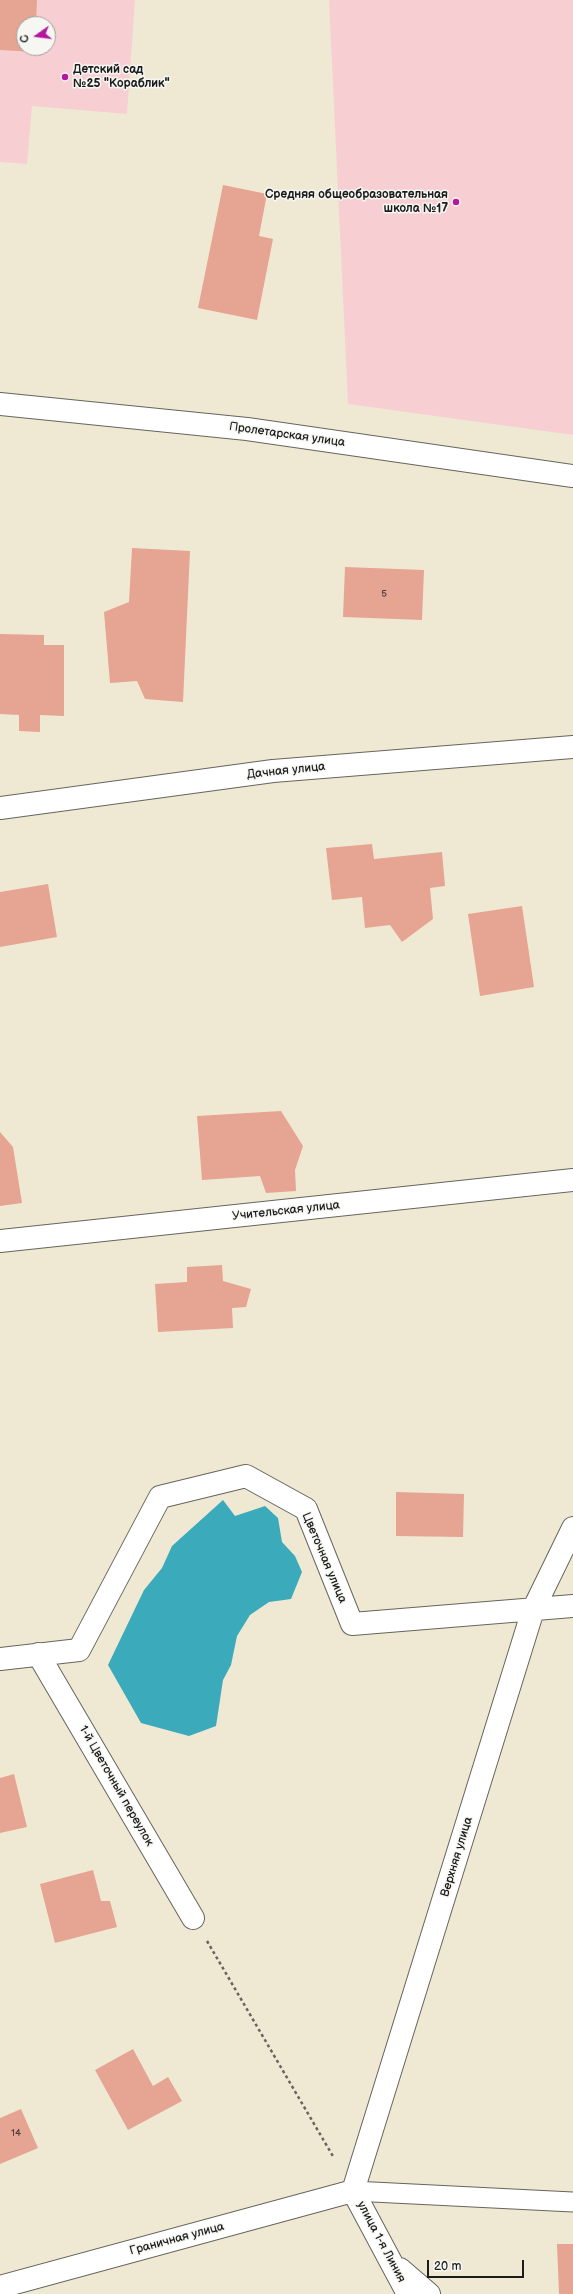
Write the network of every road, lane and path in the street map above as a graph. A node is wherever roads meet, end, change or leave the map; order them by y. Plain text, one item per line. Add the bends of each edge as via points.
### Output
1 (0, 404) edge
2 (573, 476) edge
3 (573, 747) edge
4 (0, 808) edge
5 (573, 1180) edge
6 (0, 1241) edge
7 (573, 1528) edge
8 (573, 1606) edge
9 (533, 1610) junction
10 (38, 1654) junction
11 (0, 1659) edge
12 (193, 1918) joint
13 (354, 2191) junction
14 (573, 2202) edge
15 (389, 2258) junction
16 (0, 2287) edge
17 (408, 2294) edge
18 (429, 2294) edge

1 - 2 street, Пролетарская улица via 247,429
3 - 4 street, Дачная улица via 274,771
5 - 6 street, Учительская улица
7 - 9 street, Верхняя улица
8 - 9 street, Цветочная улица
9 - 10 street, Цветочная улица via 352,1624 306,1509 246,1476 160,1497 79,1650
9 - 13 street, Верхняя улица
10 - 11 street, Цветочная улица
10 - 12 street, 1-й Цветочный переулок
12 - 13 path
13 - 14 lane
13 - 15 street, улица 1-я Линия
13 - 16 street, Граничная улица
15 - 17 street, улица 1-я Линия
15 - 18 street

